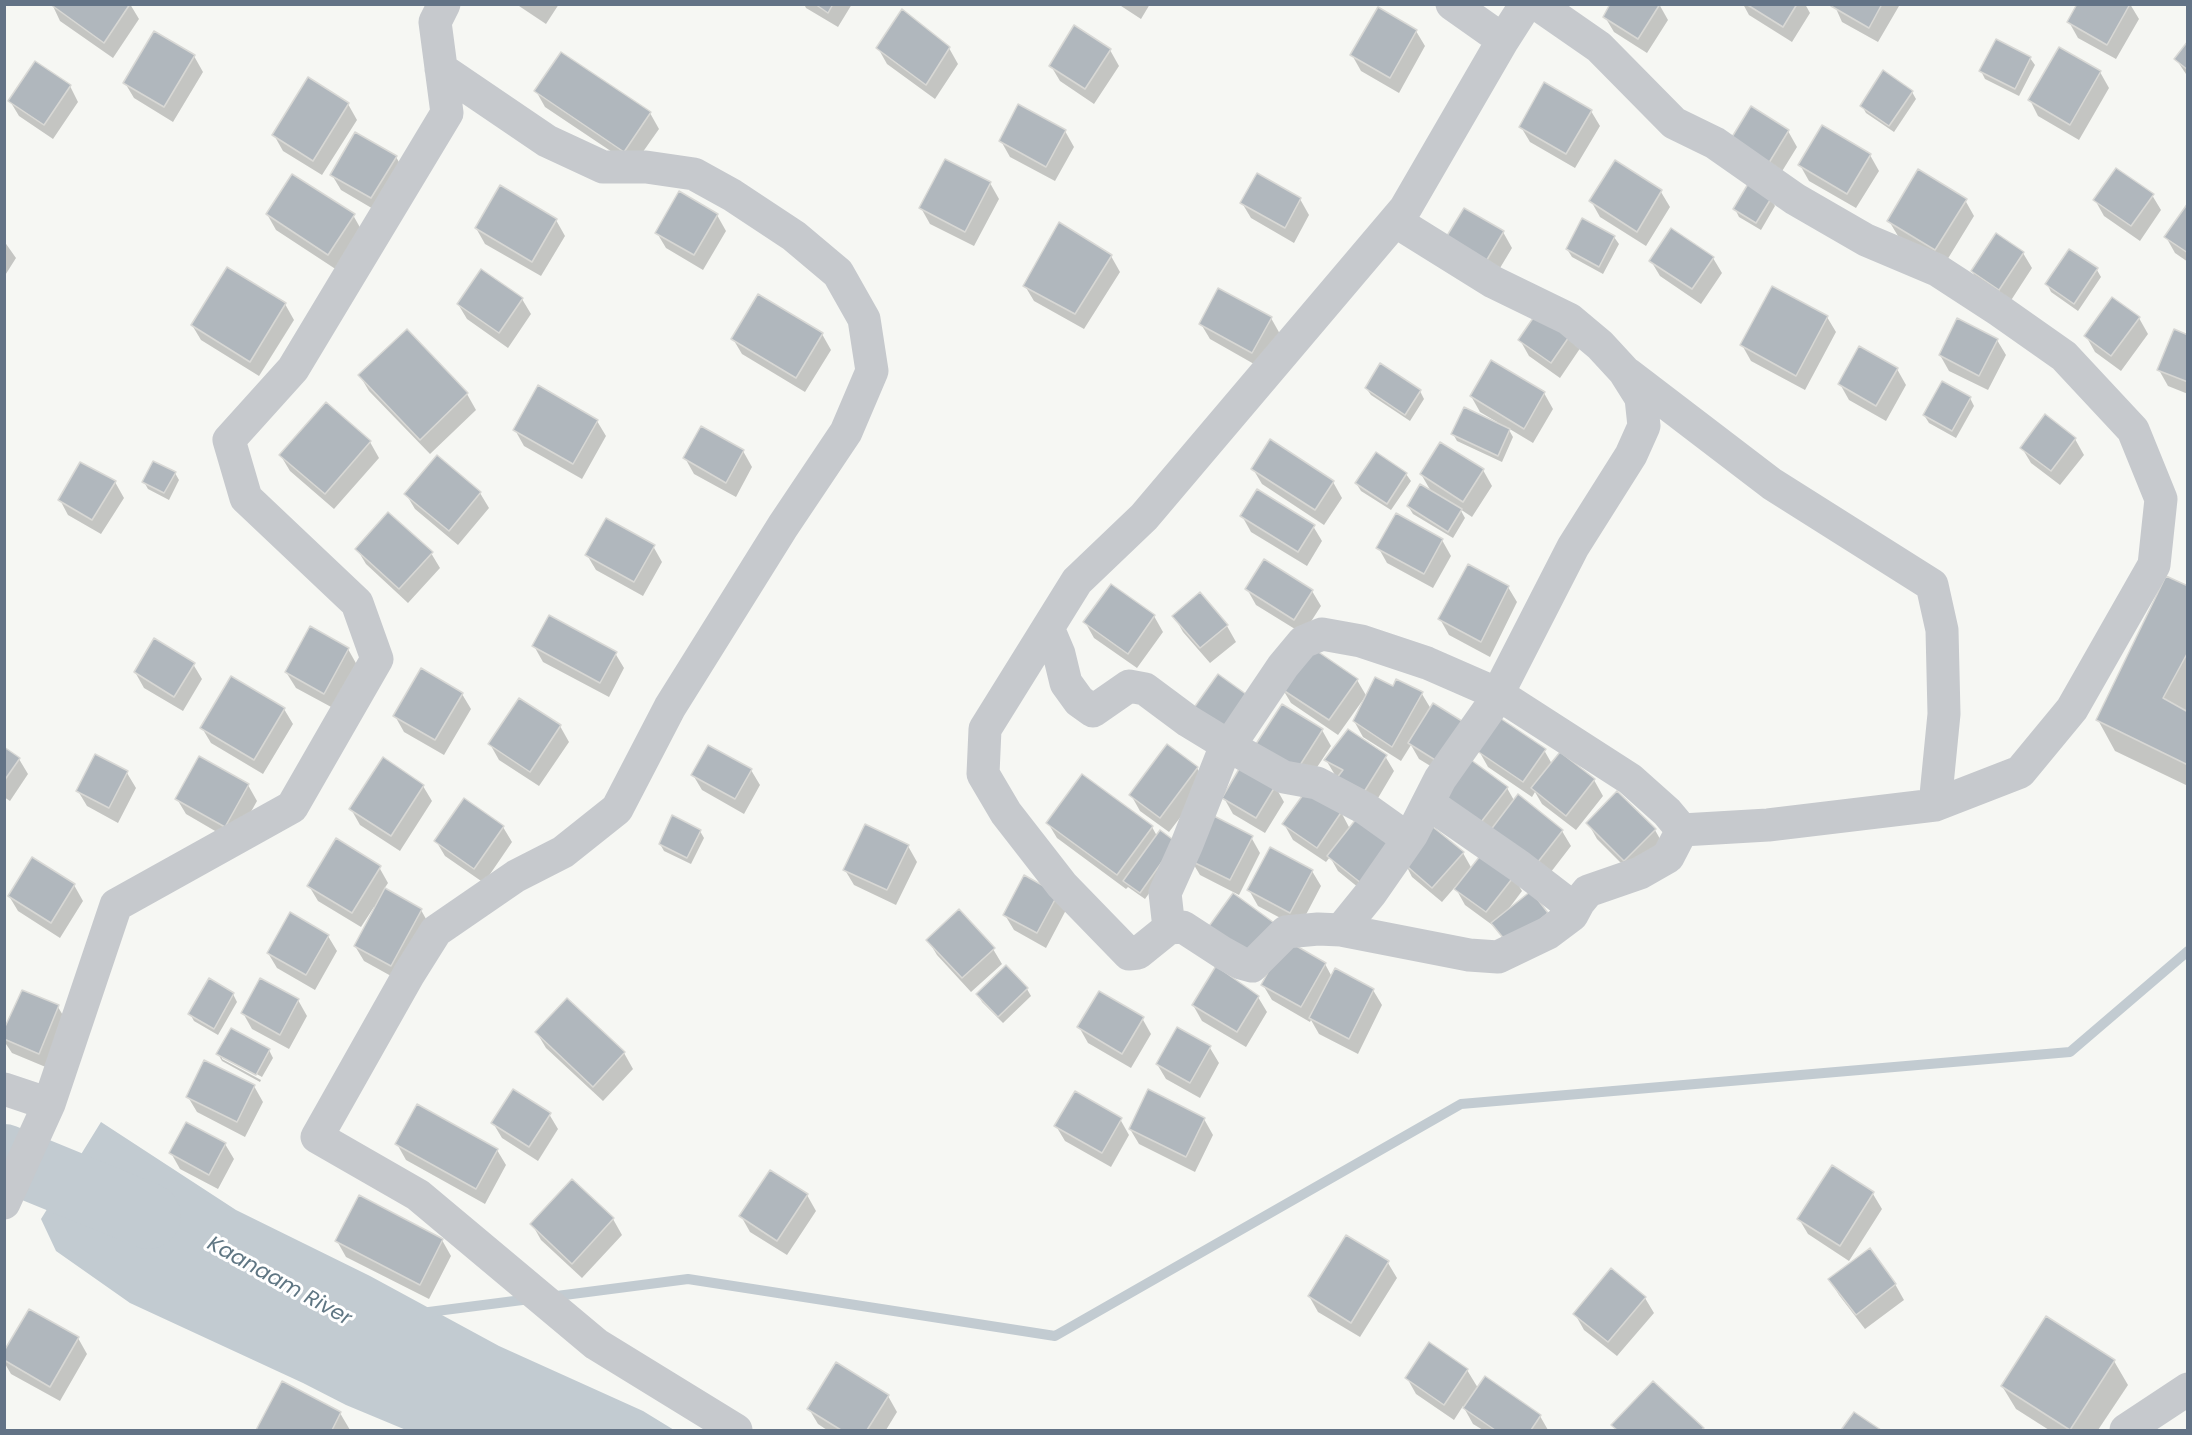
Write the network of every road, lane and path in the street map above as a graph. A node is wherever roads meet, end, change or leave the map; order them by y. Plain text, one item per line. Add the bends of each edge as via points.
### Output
1 (444, 4) edge
2 (1452, 4) edge
3 (1526, 4) edge
4 (1537, 4) edge
5 (1503, 40) junction
6 (441, 69) junction
7 (1395, 221) junction
8 (1624, 371) junction
9 (1048, 628) junction
10 (1498, 694) junction
11 (1229, 746) junction
12 (1428, 803) junction
13 (1935, 805) junction
14 (1682, 830) junction
15 (1408, 839) junction
16 (1575, 909) junction
17 (1169, 928) junction
18 (1341, 930) junction
19 (4, 1089) edge
20 (49, 1104) junction
21 (4, 1203) edge
22 (2187, 1389) edge
23 (736, 1431) edge
24 (2126, 1431) edge

1 - 6 street via 435,22
2 - 5 street
3 - 5 street
4 - 13 street via 1599,47 1674,123 1715,143 1805,205 1866,240 1937,270 2000,310 2064,356 2133,430 2161,499 2154,565 2072,709 2020,772
5 - 7 street
6 - 20 street via 447,113 293,369 229,440 246,498 357,603 377,659 292,807 116,905
6 - 23 street via 547,141 603,167 646,167 694,174 732,195 794,236 838,273 864,319 872,371 846,432 670,707 617,809 563,852 516,876 436,931 317,1137 418,1194 596,1344
7 - 8 street via 1493,282 1569,319
7 - 9 street via 1144,517 1077,582
8 - 10 street via 1641,398 1644,426 1631,455 1573,547
8 - 13 street via 1772,484 1932,585 1942,630 1944,714
9 - 11 street via 1066,683 1079,701 1093,711 1129,686 1145,688
9 - 17 street via 985,729 983,774 1006,813 1062,885 1129,954 1138,953
10 - 11 street via 1427,663 1361,641 1322,634 1303,642 1283,666
10 - 12 street
10 - 14 street via 1630,779
11 - 15 street via 1284,777 1325,787 1366,809
11 - 17 street via 1165,892
12 - 15 street
12 - 16 street
13 - 14 street via 1768,825
14 - 16 street via 1668,857 1640,873 1588,891
15 - 18 street
16 - 18 street via 1548,933 1498,957
17 - 18 street via 1184,927 1223,953 1252,966 1286,932
19 - 20 street
20 - 21 street
22 - 24 street

